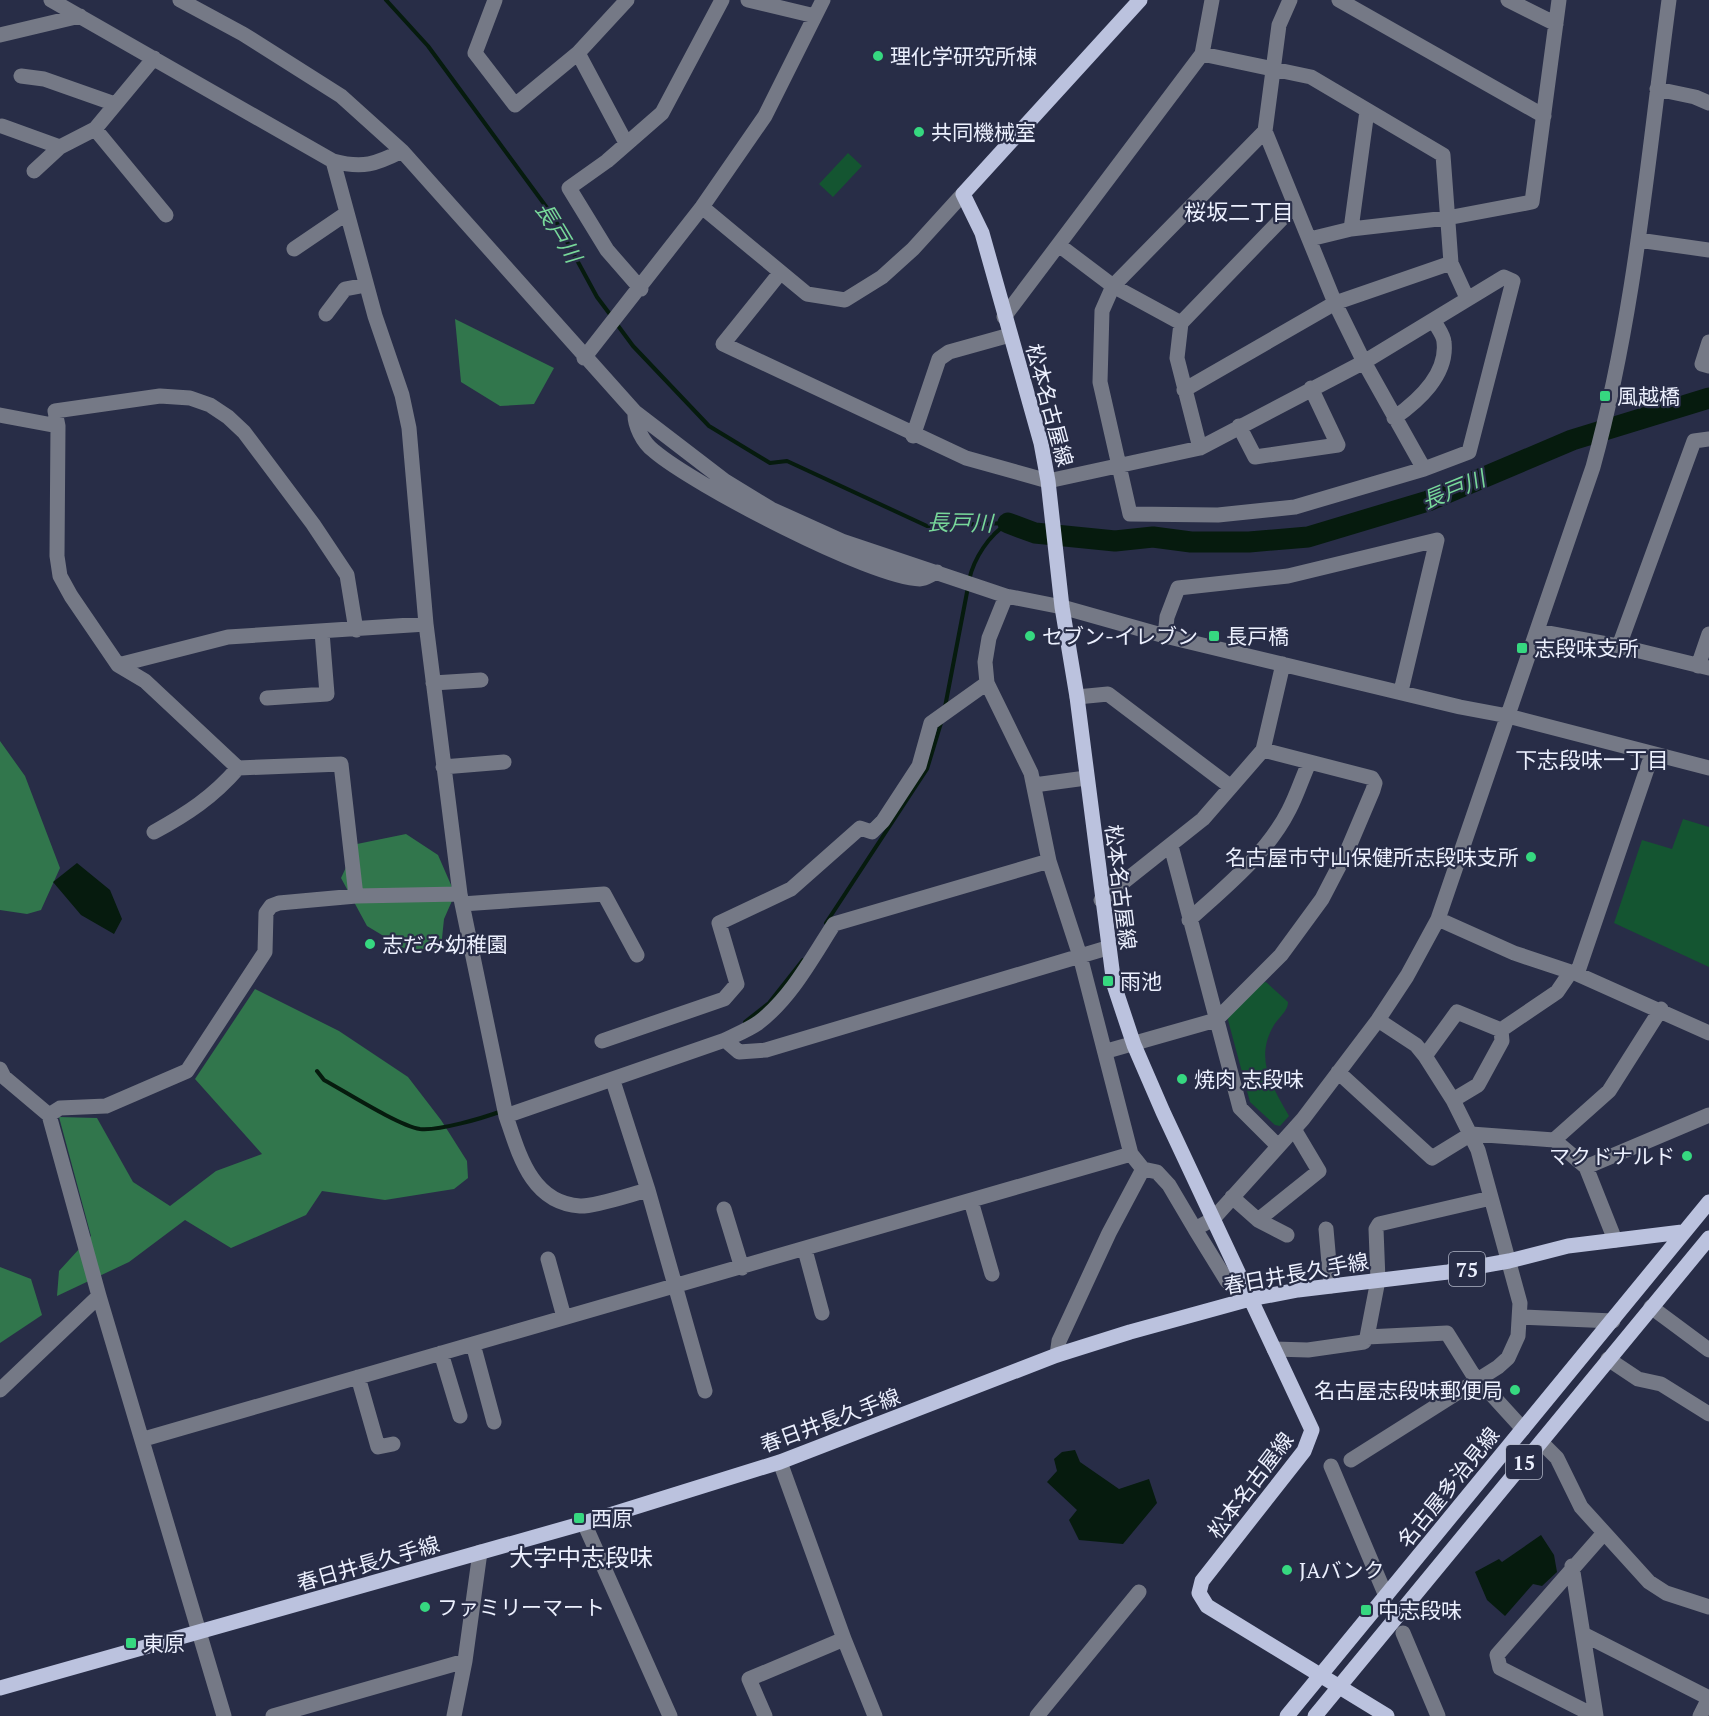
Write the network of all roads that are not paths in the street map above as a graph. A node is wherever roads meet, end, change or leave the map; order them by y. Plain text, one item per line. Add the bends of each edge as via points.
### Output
1 (51, 0) edge
2 (180, 0) edge
3 (495, 0) edge
4 (627, 0) edge
5 (722, 0) edge
6 (748, 0) edge
7 (823, 0) edge
8 (1140, 0) edge
9 (1212, 0) edge
10 (1290, 0) edge
11 (1339, 0) edge
12 (1508, 0) edge
13 (1559, 0) edge
14 (1669, 0) edge
15 (80, 16) junction
16 (815, 16) junction
17 (1556, 24) junction
18 (0, 35) edge
19 (578, 53) junction
20 (1202, 54) junction
21 (154, 58) junction
22 (1273, 67) junction
23 (21, 76) dead end
24 (1657, 89) junction
25 (115, 104) junction
26 (1709, 104) edge
27 (1367, 111) junction
28 (1544, 116) junction
29 (2, 126) dead end
30 (95, 129) junction
31 (1265, 131) junction
32 (626, 143) junction
33 (60, 147) junction
34 (402, 151) junction
35 (333, 161) junction
36 (34, 171) dead end
37 (963, 194) junction
38 (1295, 205) junction
39 (702, 207) junction
40 (347, 213) junction
41 (166, 214) dead end
42 (1447, 218) junction
43 (1351, 229) junction
44 (1310, 239) junction
45 (1638, 240) junction
46 (1060, 246) junction
47 (294, 249) dead end
48 (1709, 250) edge
49 (1451, 263) junction
50 (780, 273) junction
51 (366, 285) junction
52 (1113, 286) junction
53 (641, 289) junction
54 (1467, 298) junction
55 (1335, 303) junction
56 (326, 314) dead end
57 (1004, 317) junction
58 (1434, 321) junction
59 (1181, 323) junction
60 (1010, 336) junction
61 (1709, 342) edge
62 (584, 358) junction
63 (1364, 362) junction
64 (1709, 366) edge
65 (1311, 388) junction
66 (1184, 390) junction
67 (0, 416) edge
68 (1394, 418) junction
69 (58, 426) junction
70 (1239, 426) junction
71 (914, 436) junction
72 (1709, 439) edge
73 (1200, 448) junction
74 (1119, 466) junction
75 (1424, 469) junction
76 (1048, 481) junction
77 (1006, 596) junction
78 (1062, 607) junction
79 (426, 624) junction
80 (356, 630) junction
81 (1538, 631) junction
82 (322, 632) junction
83 (1709, 634) edge
84 (1165, 636) junction
85 (1619, 646) junction
86 (1283, 664) junction
87 (118, 665) junction
88 (1704, 667) edge
89 (481, 680) dead end
90 (433, 683) junction
91 (987, 683) junction
92 (1401, 691) junction
93 (1077, 697) junction
94 (267, 698) dead end
95 (1508, 716) junction
96 (1263, 750) junction
97 (504, 762) dead end
98 (1309, 763) junction
99 (1648, 763) dead end
100 (443, 766) junction
101 (238, 768) junction
102 (1709, 768) edge
103 (1086, 778) junction
104 (1034, 785) junction
105 (1231, 787) junction
106 (154, 832) dead end
107 (1171, 846) junction
108 (1048, 861) junction
109 (356, 896) junction
110 (461, 899) junction
111 (1101, 900) junction
112 (1438, 919) junction
113 (1189, 920) junction
114 (1107, 948) junction
115 (637, 955) dead end
116 (1080, 956) junction
117 (1574, 973) junction
118 (1661, 1009) junction
119 (1216, 1020) junction
120 (1378, 1020) junction
121 (1501, 1030) junction
122 (1709, 1033) edge
123 (725, 1040) junction
124 (602, 1041) dead end
125 (1134, 1045) junction
126 (1107, 1051) junction
127 (1425, 1056) junction
128 (0, 1069) edge
129 (1338, 1072) junction
130 (613, 1081) junction
131 (1453, 1100) junction
132 (504, 1110) junction
133 (49, 1115) junction
134 (1709, 1115) edge
135 (1294, 1129) junction
136 (1471, 1134) junction
137 (1554, 1140) junction
138 (1278, 1146) junction
139 (1131, 1154) junction
140 (1586, 1167) junction
141 (1143, 1169) junction
142 (648, 1190) junction
143 (1232, 1197) junction
144 (1491, 1197) junction
145 (971, 1202) junction
146 (1709, 1202) edge
147 (724, 1209) dead end
148 (1213, 1219) junction
149 (1258, 1220) junction
150 (1195, 1229) junction
151 (1326, 1229) dead end
152 (1682, 1232) junction
153 (1287, 1235) dead end
154 (1709, 1238) edge
155 (1615, 1240) junction
156 (805, 1250) junction
157 (548, 1259) dead end
158 (1509, 1261) junction
159 (742, 1268) junction
160 (992, 1274) dead end
161 (1241, 1279) junction
162 (1378, 1280) junction
163 (1331, 1286) junction
164 (675, 1287) junction
165 (99, 1296) junction
166 (1250, 1299) junction
167 (1651, 1307) junction
168 (822, 1313) dead end
169 (564, 1317) junction
170 (1521, 1317) junction
171 (1613, 1321) junction
172 (1367, 1337) junction
173 (473, 1344) junction
174 (1274, 1349) junction
175 (1709, 1350) edge
176 (441, 1353) junction
177 (1057, 1355) junction
178 (1608, 1359) junction
179 (358, 1377) junction
180 (1478, 1381) junction
181 (0, 1390) edge
182 (705, 1390) dead end
183 (1709, 1414) edge
184 (460, 1416) dead end
185 (494, 1422) dead end
186 (1523, 1429) junction
187 (144, 1438) junction
188 (1541, 1442) junction
189 (393, 1444) dead end
190 (1351, 1460) dead end
191 (780, 1462) junction
192 (1331, 1466) dead end
193 (584, 1523) junction
194 (1603, 1534) junction
195 (480, 1552) junction
196 (1572, 1566) junction
197 (1139, 1592) dead end
198 (1386, 1596) junction
199 (1709, 1607) edge
200 (1404, 1633) dead end
201 (200, 1634) junction
202 (1583, 1634) junction
203 (844, 1639) junction
204 (465, 1660) junction
205 (1321, 1675) junction
206 (1340, 1687) junction
207 (0, 1688) edge
208 (1709, 1698) edge
209 (665, 1715) edge
210 (224, 1716) edge
211 (273, 1716) edge
212 (454, 1716) edge
213 (765, 1716) edge
214 (875, 1716) edge
215 (1037, 1716) edge
216 (1287, 1716) edge
217 (1315, 1716) edge
218 (1387, 1716) edge
219 (1438, 1716) edge
220 (1595, 1716) edge
221 (1700, 1716) edge

1 - 15 street
2 - 34 street via 243,34 341,96
3 - 19 street via 475,53 515,105
4 - 19 street
5 - 32 street via 662,113
6 - 16 street
7 - 16 street
8 - 37 main road
9 - 20 street
10 - 22 street via 1279,25
11 - 28 street
12 - 17 street
13 - 17 street
14 - 24 street
15 - 18 street
15 - 21 street
16 - 39 street via 765,116
17 - 28 street
19 - 32 street
20 - 22 street
20 - 46 street
21 - 25 street
21 - 35 street
22 - 27 street via 1311,77
22 - 31 street
23 - 25 street via 44,79
24 - 26 street
24 - 45 street
25 - 30 street
27 - 42 street via 1443,155
27 - 43 street
28 - 42 street via 1532,202
29 - 33 street
30 - 33 street
30 - 41 street
31 - 38 street
31 - 52 street
32 - 53 street via 569,188 608,250
33 - 36 street
34 - 35 street via 378,163 354,166
34 - 62 street
35 - 40 street
37 - 50 street via 882,277 845,300 807,294
37 - 57 main road, 松本名古屋線 via 982,232
38 - 44 street
38 - 59 street
39 - 50 street
39 - 53 street
40 - 47 street
40 - 51 street
42 - 43 street
42 - 49 street
43 - 44 street
44 - 55 street
45 - 48 street
45 - 81 street via 1610,405
46 - 52 street
46 - 57 street
49 - 54 street
49 - 55 street
50 - 71 street via 723,344
51 - 56 street via 345,289
51 - 79 street via 409,428
52 - 59 street
52 - 74 street via 1102,311 1100,382
53 - 62 street
54 - 58 street
54 - 75 street via 1504,277 1514,281 1469,452
55 - 63 street
55 - 66 street
57 - 60 main road, 松本名古屋線
58 - 63 street
58 - 68 street via 1445,342 1440,370 1419,400
59 - 66 street via 1177,358
60 - 71 street via 949,352 939,359
60 - 76 main road, 松本名古屋線
61 - 64 street via 1702,363
62 - 77 street via 635,412 634,422 652,450 699,481 883,571 922,579 937,572
63 - 65 street
63 - 68 street
65 - 70 street
65 - 70 street via 1338,445 1255,457
66 - 73 street
67 - 69 street
68 - 75 street
69 - 80 street via 55,411 160,396 190,398 228,417 244,432 347,575
69 - 87 street via 60,576
70 - 73 street
71 - 76 street via 966,458
72 - 85 street via 1694,441
73 - 74 street
74 - 75 street via 1130,514 1218,514 1295,507
74 - 76 street
76 - 78 main road, 松本名古屋線
77 - 78 street
77 - 91 street via 989,638
78 - 84 street
78 - 93 main road, 松本名古屋線
79 - 80 street
79 - 90 street
80 - 82 street
81 - 85 street
81 - 95 street
82 - 87 street via 228,637
82 - 94 street via 327,694
83 - 88 street
84 - 86 street
84 - 92 street via 1167,617 1178,588 1288,576 1437,540
85 - 88 street
86 - 92 street
86 - 96 street
87 - 101 street via 145,681
89 - 90 street
90 - 100 street
91 - 104 street
91 - 124 street via 931,723 919,766 872,832 860,828 791,889 719,923 737,984 724,999
92 - 95 street
93 - 103 main road, 松本名古屋線
93 - 105 street via 1108,694
95 - 102 street
95 - 112 street
96 - 98 street
96 - 105 street
97 - 100 street
98 - 113 street via 1273,837
98 - 119 street via 1371,778 1375,783 1373,790 1322,898 1281,955
99 - 117 street
100 - 110 street
101 - 106 street via 192,812
101 - 109 street via 341,764
103 - 104 street
103 - 111 main road, 松本名古屋線
104 - 108 street
105 - 107 street via 1203,819
107 - 111 street
107 - 113 street
108 - 116 street
108 - 123 street via 834,924 806,969 778,1003 757,1023
109 - 110 street
109 - 133 street via 271,906 266,913 265,952 188,1071 106,1106 60,1108
110 - 115 street via 604,894
110 - 132 street
111 - 114 main road, 松本名古屋線
112 - 117 street via 1514,953
112 - 120 street
113 - 119 street
114 - 116 street
114 - 125 main road, 松本名古屋線 via 1114,985
116 - 123 street via 766,1050 739,1052
116 - 126 street
117 - 118 street
117 - 121 street via 1557,992
118 - 122 street
118 - 137 street via 1609,1091
119 - 125 street
119 - 138 street via 1240,1108
120 - 127 street via 1416,1045
120 - 129 street
121 - 127 street via 1457,1012
121 - 131 street via 1502,1041 1478,1085
123 - 130 street
125 - 126 street
125 - 148 main road, 松本名古屋線
126 - 139 street
127 - 131 street
128 - 133 street via 4,1077
129 - 135 street
129 - 136 street via 1427,1156 1432,1158
130 - 132 street
130 - 142 street
131 - 136 street
132 - 142 street via 525,1169 533,1183 553,1198 581,1207
133 - 165 street
134 - 140 street
135 - 138 street
135 - 149 street via 1319,1171
136 - 137 street
136 - 144 street
137 - 140 street
138 - 143 street
139 - 141 street
139 - 145 street
140 - 155 street
141 - 150 street via 1157,1172 1169,1185
141 - 177 street via 1108,1233 1059,1341
142 - 164 street
143 - 148 street
143 - 149 street
144 - 158 street
144 - 162 street via 1379,1224
145 - 156 street
145 - 160 street
146 - 152 main road, 名古屋多治見線 / 15
147 - 159 street
148 - 150 street
148 - 161 main road, 松本名古屋線
149 - 153 street
150 - 161 street via 1227,1281
151 - 163 street
152 - 155 main road, 春日井長久手線 / 75
152 - 171 main road, 名古屋多治見線 / 15
154 - 167 main road, 名古屋多治見線 / 15
155 - 158 main road, 春日井長久手線 / 75 via 1568,1246
156 - 159 street
156 - 168 street
157 - 169 street
158 - 162 main road, 春日井長久手線 / 75
158 - 170 street
159 - 164 street
161 - 166 main road, 松本名古屋線
162 - 163 main road, 春日井長久手線 / 75
162 - 172 street
163 - 166 main road, 春日井長久手線 / 75
164 - 169 street
164 - 182 street
165 - 181 street
165 - 187 street
166 - 174 main road, 松本名古屋線
166 - 177 main road, 春日井長久手線 / 75
167 - 175 street
167 - 178 main road, 名古屋多治見線 / 15
169 - 173 street
170 - 171 street
170 - 180 street via 1508,1358
171 - 186 main road, 名古屋多治見線 / 15
172 - 174 street via 1364,1342 1308,1350
172 - 180 street via 1447,1333
173 - 176 street
173 - 185 street
174 - 205 main road, 松本名古屋線 via 1312,1436 1202,1581 1199,1593 1207,1606
176 - 179 street
176 - 184 street
177 - 191 main road, 春日井長久手線 / 75
178 - 183 street via 1638,1379 1661,1384
178 - 188 main road, 名古屋多治見線 / 15
179 - 187 street
179 - 189 street via 378,1447
180 - 186 street
180 - 190 street
186 - 198 main road, 名古屋多治見線 / 15
187 - 201 street
188 - 194 street via 1557,1458 1581,1507
188 - 206 main road, 名古屋多治見線 / 15
191 - 193 main road, 春日井長久手線 / 75
191 - 203 street
192 - 198 street
193 - 195 main road, 春日井長久手線 / 75
193 - 209 street
194 - 196 street
194 - 199 street via 1649,1582 1666,1593
195 - 201 main road, 春日井長久手線 / 75
195 - 204 street
196 - 202 street
196 - 220 street via 1497,1654 1500,1668
197 - 215 street
198 - 205 main road, 名古屋多治見線 / 15
200 - 219 street
201 - 207 main road, 春日井長久手線 / 75
201 - 210 street
202 - 208 street
202 - 220 street
203 - 213 street via 749,1679
203 - 214 street
204 - 211 street
204 - 212 street
205 - 206 main road, 松本名古屋線
205 - 216 main road, 名古屋多治見線 / 15
206 - 217 main road, 名古屋多治見線 / 15
206 - 218 main road, 松本名古屋線
208 - 221 street

